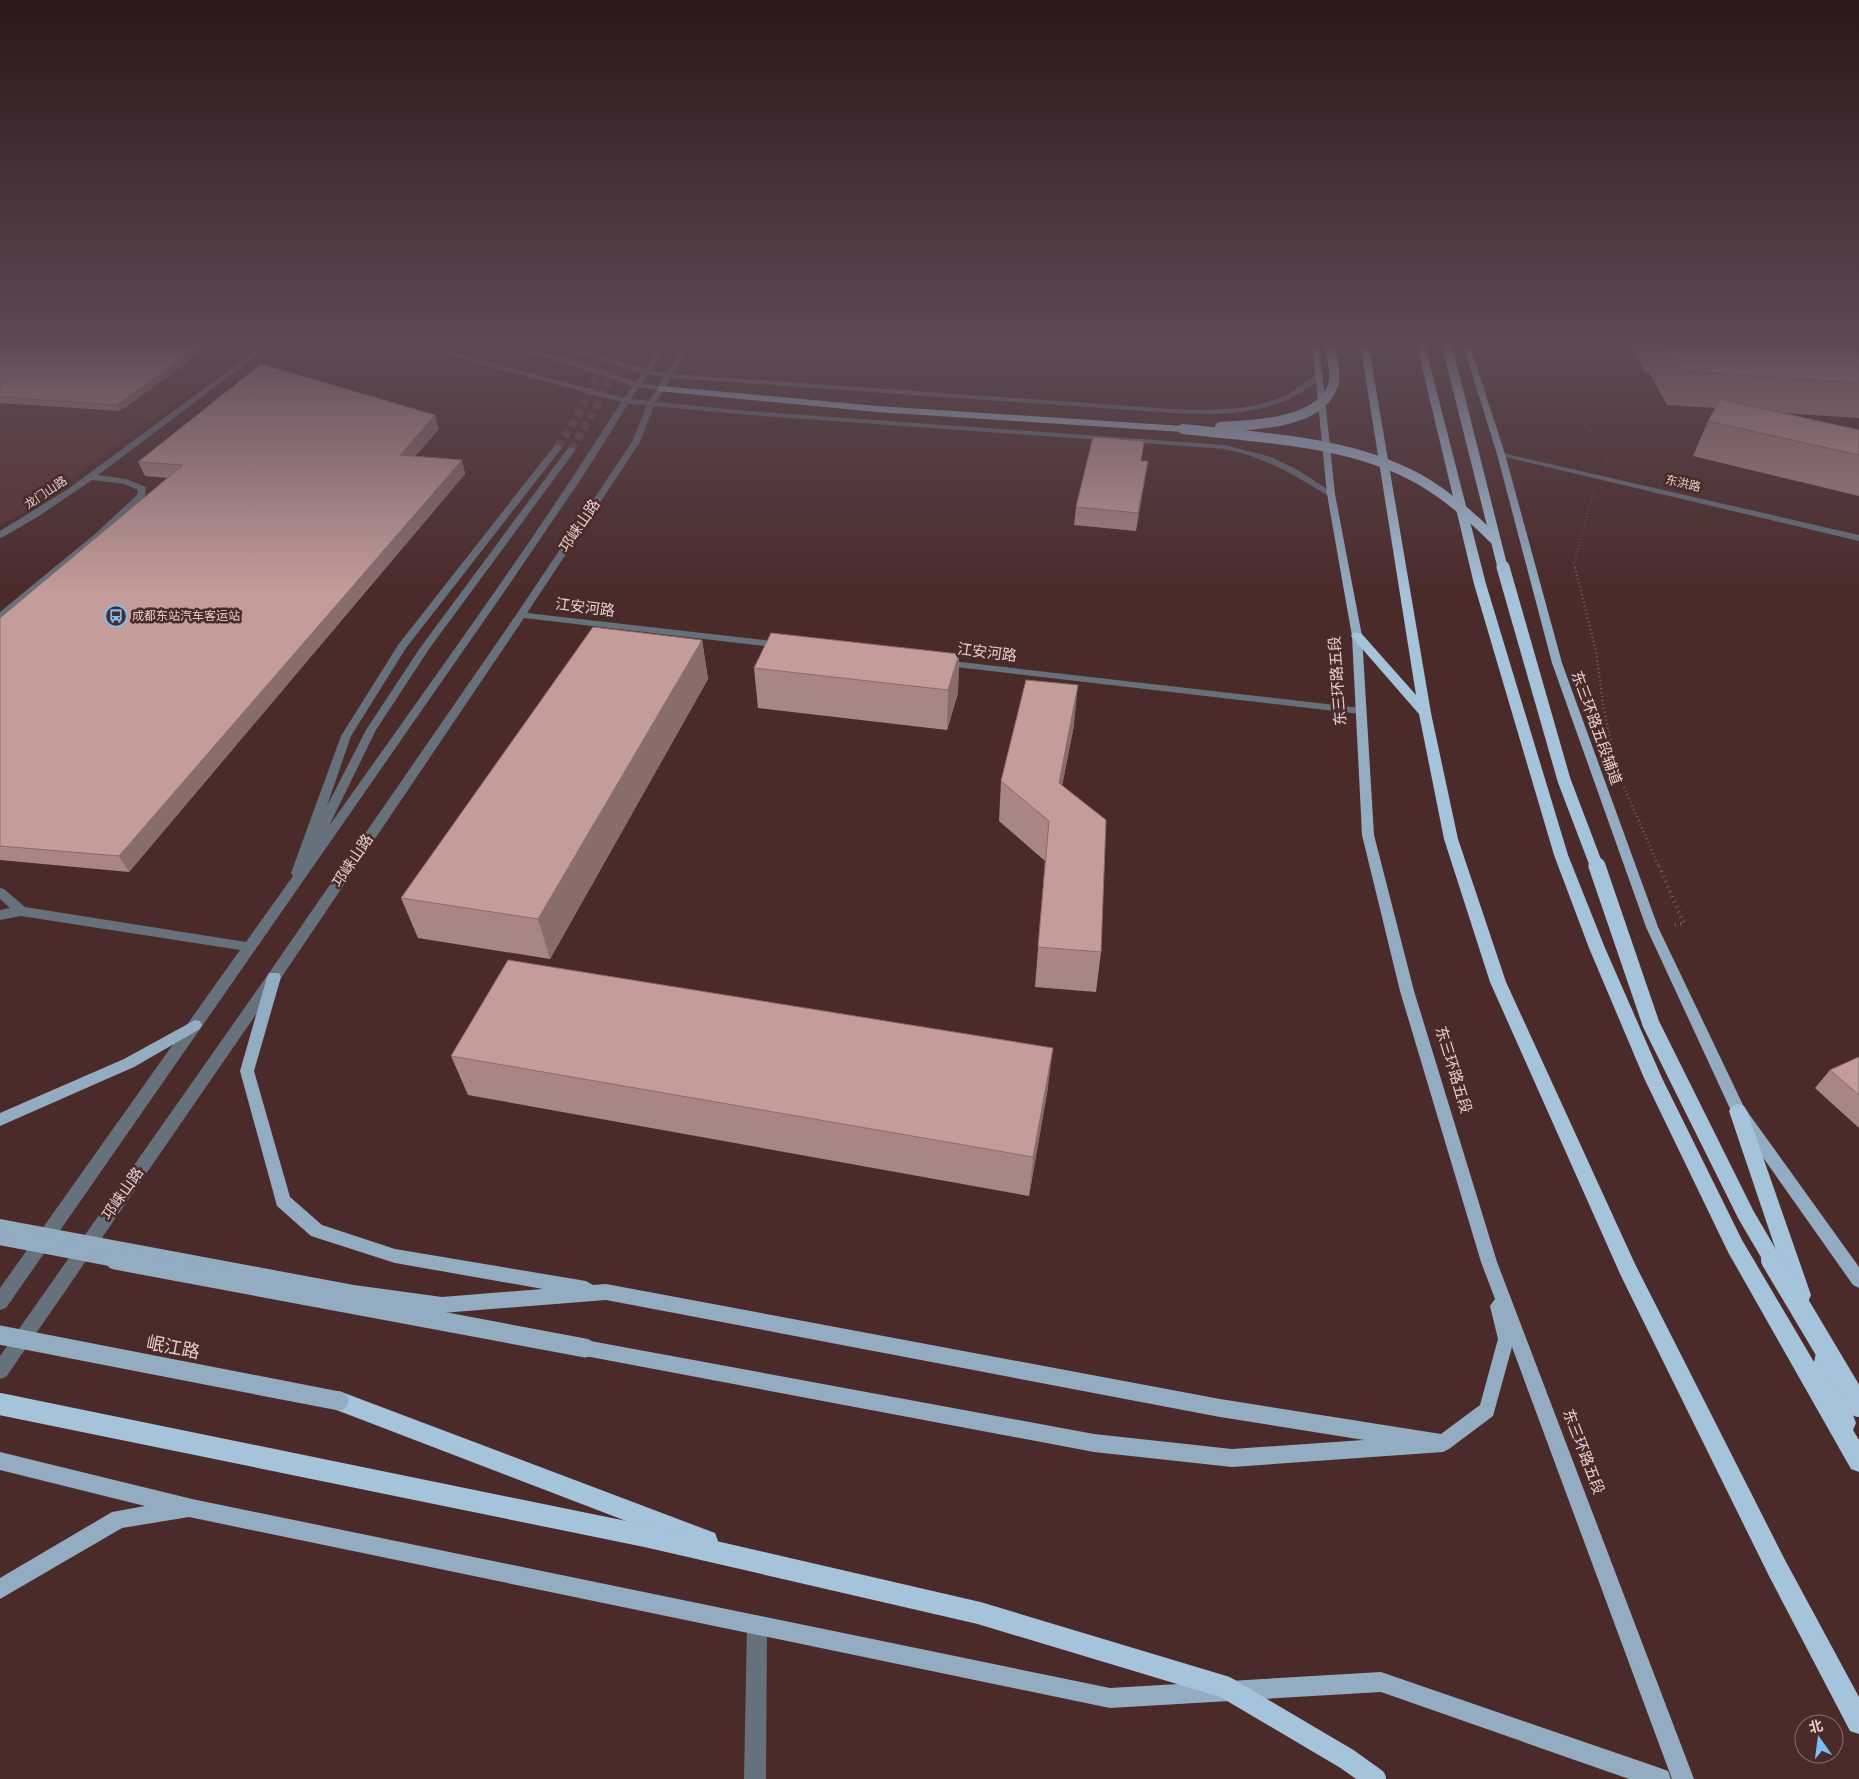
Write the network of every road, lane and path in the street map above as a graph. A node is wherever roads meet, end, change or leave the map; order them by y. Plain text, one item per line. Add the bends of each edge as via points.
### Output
1 (160, 425) edge
2 (612, 425) edge
3 (643, 425) edge
4 (915, 425) edge
5 (1136, 425) edge
6 (1228, 425) edge
7 (1325, 425) edge
8 (1378, 425) edge
9 (1441, 425) edge
10 (1467, 425) edge
11 (1492, 425) edge
12 (1583, 425) edge
13 (1184, 428) junction
14 (558, 447) tunnel mouth
15 (571, 450) tunnel mouth
16 (1501, 454) junction
17 (91, 477) junction
18 (1598, 477) junction
19 (1331, 494) junction
20 (0, 535) edge
21 (1859, 538) edge
22 (1495, 540) junction
23 (521, 615) junction
24 (0, 617) edge
25 (1357, 636) junction
26 (788, 646) edge
27 (936, 663) edge
28 (1361, 711) junction
29 (1425, 713) junction
30 (1619, 776) dead end
31 (1623, 784) dead end
32 (292, 887) junction
33 (0, 892) edge
34 (21, 911) junction
35 (0, 915) edge
36 (1652, 927) junction
37 (250, 947) junction
38 (274, 977) junction
39 (195, 1025) junction
40 (1738, 1111) junction
41 (0, 1120) edge
42 (0, 1226) edge
43 (48, 1235) junction
44 (0, 1238) edge
45 (89, 1242) junction
46 (1489, 1262) junction
47 (1859, 1280) edge
48 (606, 1292) junction
49 (0, 1302) edge
50 (0, 1335) edge
51 (0, 1371) edge
52 (339, 1401) joint
53 (0, 1404) edge
54 (1859, 1406) edge
55 (1443, 1443) junction
56 (1857, 1458) edge
57 (0, 1461) edge
58 (192, 1508) junction
59 (768, 1565) junction
60 (0, 1589) edge
61 (757, 1625) junction
62 (1859, 1722) edge
63 (755, 1779) edge
64 (1375, 1779) edge
65 (1660, 1779) edge
66 (1683, 1779) edge

1 - 17 street, 龙门山路
2 - 32 street, 邛崃山路 via 580,476
3 - 23 street, 邛崃山路 via 636,442
4 - 19 street via 1225,447 1249,451 1289,468
5 - 13 highway
6 - 13 highway, bridge
7 - 19 main road, 东三环路五段
8 - 29 highway
9 - 56 highway via 1480,584 1561,855 1598,948 1653,1078 1730,1237
10 - 22 highway, bridge
11 - 16 main road, 东三环路五段辅道
12 - 18 path via 1598,436 1609,453
13 - 22 highway, bridge via 1360,455 1403,471 1434,489 1475,519
14 - 32 street via 402,647 346,736
15 - 32 street via 424,648 376,722
16 - 18 street, 东洪路
16 - 36 main road, 东三环路五段辅道 via 1557,663
17 - 20 street, 龙门山路
17 - 24 street via 135,484 142,488 141,496
18 - 21 street, 东洪路
18 - 30 path via 1574,563 1596,651 1604,710
19 - 25 main road, 东三环路五段
22 - 54 highway, bridge via 1564,780 1651,1024 1746,1215
23 - 26 street, 江安河路
23 - 38 street, 邛崃山路
25 - 28 main road, 东三环路五段
25 - 29 highway
27 - 28 street, 江安河路
28 - 46 main road, 东三环路五段 via 1368,835 1407,991
29 - 62 highway via 1451,838 1498,982 1628,1270 1777,1568
31 - 36 path via 1684,924
32 - 37 street, 邛崃山路
33 - 34 street
34 - 35 street
34 - 37 street
36 - 40 main road, 东三环路五段辅道
37 - 39 street, 邛崃山路
38 - 45 street, 邛崃山路
38 - 48 main road via 247,1071 284,1201 317,1231 395,1256
39 - 41 main road via 129,1063
39 - 43 street, 邛崃山路
40 - 47 main road
40 - 56 highway
42 - 43 main road
43 - 45 main road
43 - 49 street, 邛崃山路
44 - 55 main road, bridge via 1094,1443 1232,1458
45 - 48 main road via 354,1293 442,1305
45 - 51 street, 邛崃山路
46 - 55 main road via 1506,1339 1487,1410
46 - 66 main road, 东三环路五段
48 - 55 main road via 1210,1406
50 - 52 main road, 岷江路, bridge
52 - 59 highway, bridge
53 - 59 highway, bridge via 650,1537
57 - 58 main road
58 - 60 main road via 119,1519
58 - 61 main road
59 - 64 highway, bridge via 979,1613 1225,1687
61 - 63 street
61 - 65 main road via 1110,1698 1381,1682

